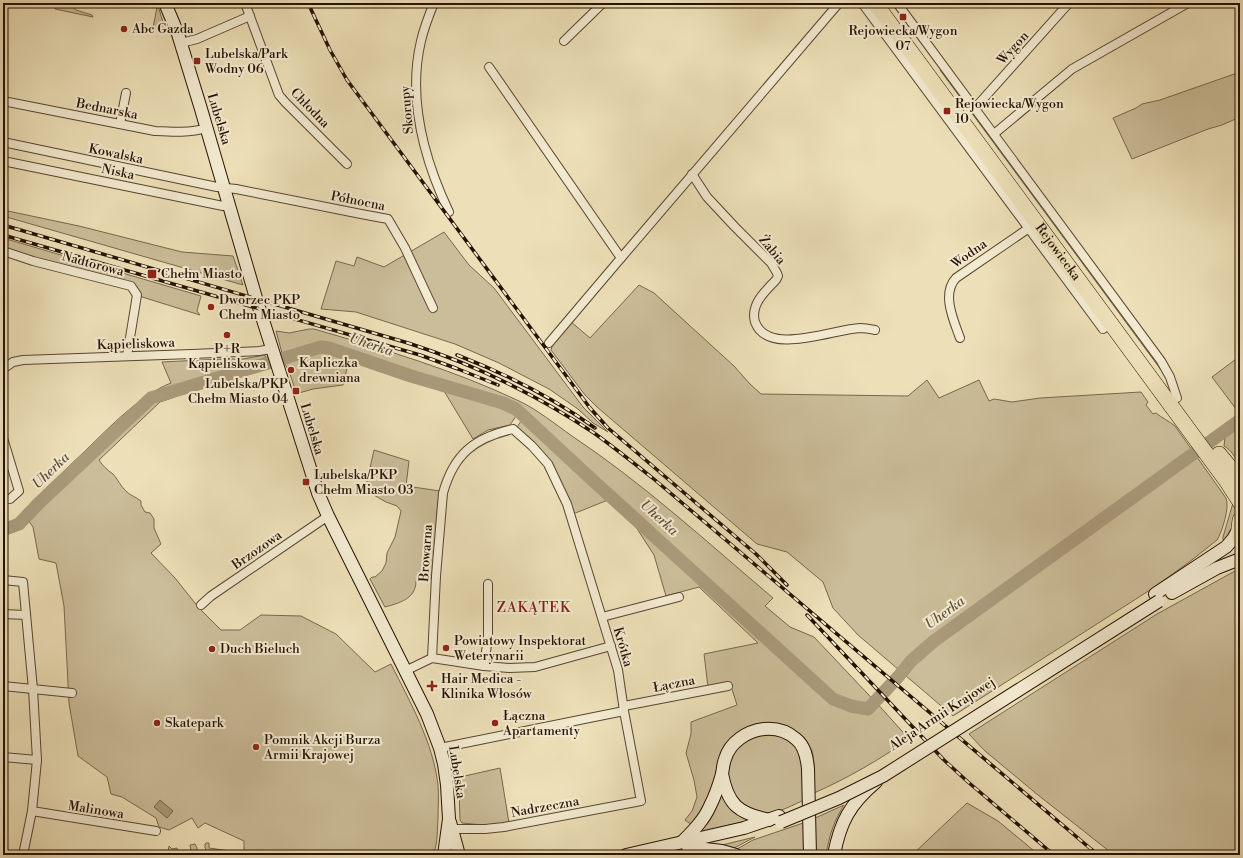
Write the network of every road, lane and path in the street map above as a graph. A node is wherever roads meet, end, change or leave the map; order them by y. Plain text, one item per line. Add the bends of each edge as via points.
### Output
1 (165, 3) edge
2 (172, 3) edge
3 (244, 3) edge
4 (434, 3) edge
5 (603, 3) edge
6 (839, 3) edge
7 (862, 3) edge
8 (875, 3) edge
9 (885, 3) edge
10 (897, 3) edge
11 (1069, 3) edge
12 (1188, 3) edge
13 (250, 16) junction
14 (179, 39) junction
15 (564, 41) dead end
16 (489, 67) dead end
17 (126, 93) dead end
18 (3, 101) edge
19 (975, 108) junction
20 (120, 124) junction
21 (207, 128) junction
22 (994, 134) junction
23 (3, 142) edge
24 (3, 161) edge
25 (347, 164) dead end
26 (692, 174) junction
27 (224, 188) junction
28 (229, 205) junction
29 (449, 212) dead end
30 (1029, 228) junction
31 (3, 251) edge
32 (621, 258) junction
33 (433, 308) dead end
34 (1107, 326) junction
35 (875, 330) dead end
36 (960, 338) dead end
37 (549, 343) dead end
38 (272, 351) junction
39 (127, 356) junction
40 (3, 369) edge
41 (1177, 398) junction
42 (3, 438) edge
43 (1201, 438) junction
44 (1211, 451) junction
45 (1240, 480) edge
46 (10, 499) dead end
47 (1240, 502) edge
48 (567, 504) joint
49 (328, 516) junction
50 (1240, 529) edge
51 (1240, 558) edge
52 (3, 580) edge
53 (488, 584) dead end
54 (679, 597) dead end
55 (1157, 598) junction
56 (201, 605) dead end
57 (3, 614) edge
58 (26, 616) junction
59 (602, 617) junction
60 (611, 646) junction
61 (432, 658) junction
62 (484, 666) junction
63 (405, 671) junction
64 (3, 686) edge
65 (728, 686) dead end
66 (34, 689) junction
67 (72, 693) dead end
68 (624, 709) junction
69 (440, 748) junction
70 (3, 757) edge
71 (37, 760) junction
72 (722, 774) junction
73 (883, 776) junction
74 (641, 801) joint
75 (32, 811) junction
76 (776, 820) junction
77 (451, 824) junction
78 (156, 831) dead end
79 (685, 844) junction
80 (22, 855) edge
81 (444, 855) edge
82 (459, 855) edge
83 (626, 855) edge
84 (653, 855) edge
85 (736, 855) edge
86 (810, 855) edge
87 (834, 855) edge

1 - 14 main road, Lubelska
2 - 14 main road, Lubelska
3 - 13 street, Chłodna
4 - 29 street, Skorupy via 417,62 417,106 419,126 429,164
5 - 15 street
6 - 26 street
7 - 30 street
8 - 34 highway, Rejowiecka
9 - 41 highway, Rejowiecka
10 - 19 street
11 - 19 street, Wygon
12 - 22 street via 1072,69
13 - 14 street via 197,39
13 - 25 street, Chłodna via 279,95
14 - 21 main road, Lubelska
16 - 32 street
17 - 20 street
18 - 20 street, Bednarska
19 - 22 street
20 - 21 street, Bednarska via 176,132
21 - 27 main road, Lubelska
22 - 41 street via 1161,361
23 - 27 street, Kowalska
24 - 28 street, Niska via 223,206
26 - 32 street
26 - 35 street, Żabia via 707,197 765,256 778,273 776,280 758,299 754,319 757,327 776,339 792,340 860,328
27 - 28 main road, Lubelska
27 - 33 street, Północna via 388,219 405,248
28 - 38 main road, Lubelska
30 - 34 street
30 - 36 street, Wodna via 951,283 949,300
31 - 39 street, Nadtorowa via 131,286 137,295
32 - 37 street
34 - 43 highway, Rejowiecka
38 - 39 street, Kąpieliskowa
38 - 49 main road, Lubelska via 313,479
39 - 40 street, Kąpieliskowa via 23,360 13,362
41 - 43 highway, Rejowiecka
42 - 46 street via 19,491
43 - 44 highway, Rejowiecka
44 - 45 highway, Rejowiecka
44 - 47 highway, Rejowiecka
48 - 59 street, Krótka
48 - 61 street, Browarna via 548,464 513,429 488,436 462,455 446,480 443,494
49 - 56 street, Brzozowa
49 - 63 main road, Lubelska
50 - 55 main road, Aleja Armii Krajowej via 1226,547
51 - 55 main road, Aleja Armii Krajowej
52 - 58 street via 23,582
53 - 62 street via 488,637
54 - 59 street
55 - 73 main road, Aleja Armii Krajowej, bridge
55 - 76 main road, Aleja Armii Krajowej via 881,769
57 - 58 street
58 - 66 street
59 - 60 street, Krótka
60 - 62 street via 535,667
60 - 68 street, Krótka via 618,670
61 - 62 street
61 - 63 street
63 - 69 main road, Lubelska via 433,726
64 - 66 street
65 - 68 street, Łączna
66 - 67 street
66 - 71 street
68 - 69 street, Łączna
68 - 74 street, Krótka
69 - 77 main road, Lubelska
70 - 71 street
71 - 75 street
72 - 76 main road via 727,792 738,807 750,815
72 - 79 main road via 706,815
72 - 86 main road via 728,752 744,736 766,729 787,733 795,738 806,755 808,769
73 - 76 main road, Aleja Armii Krajowej, bridge via 839,798
73 - 87 main road, bridge via 866,790 849,810 839,831
74 - 77 street, Nadrzeczna via 504,827 485,829
75 - 78 street, Malinowa
75 - 80 street
76 - 79 main road, Aleja Armii Krajowej via 746,833
77 - 81 main road, Lubelska
77 - 82 main road, Lubelska
79 - 83 main road, Aleja Armii Krajowej
79 - 84 main road, Aleja Armii Krajowej
79 - 85 main road

